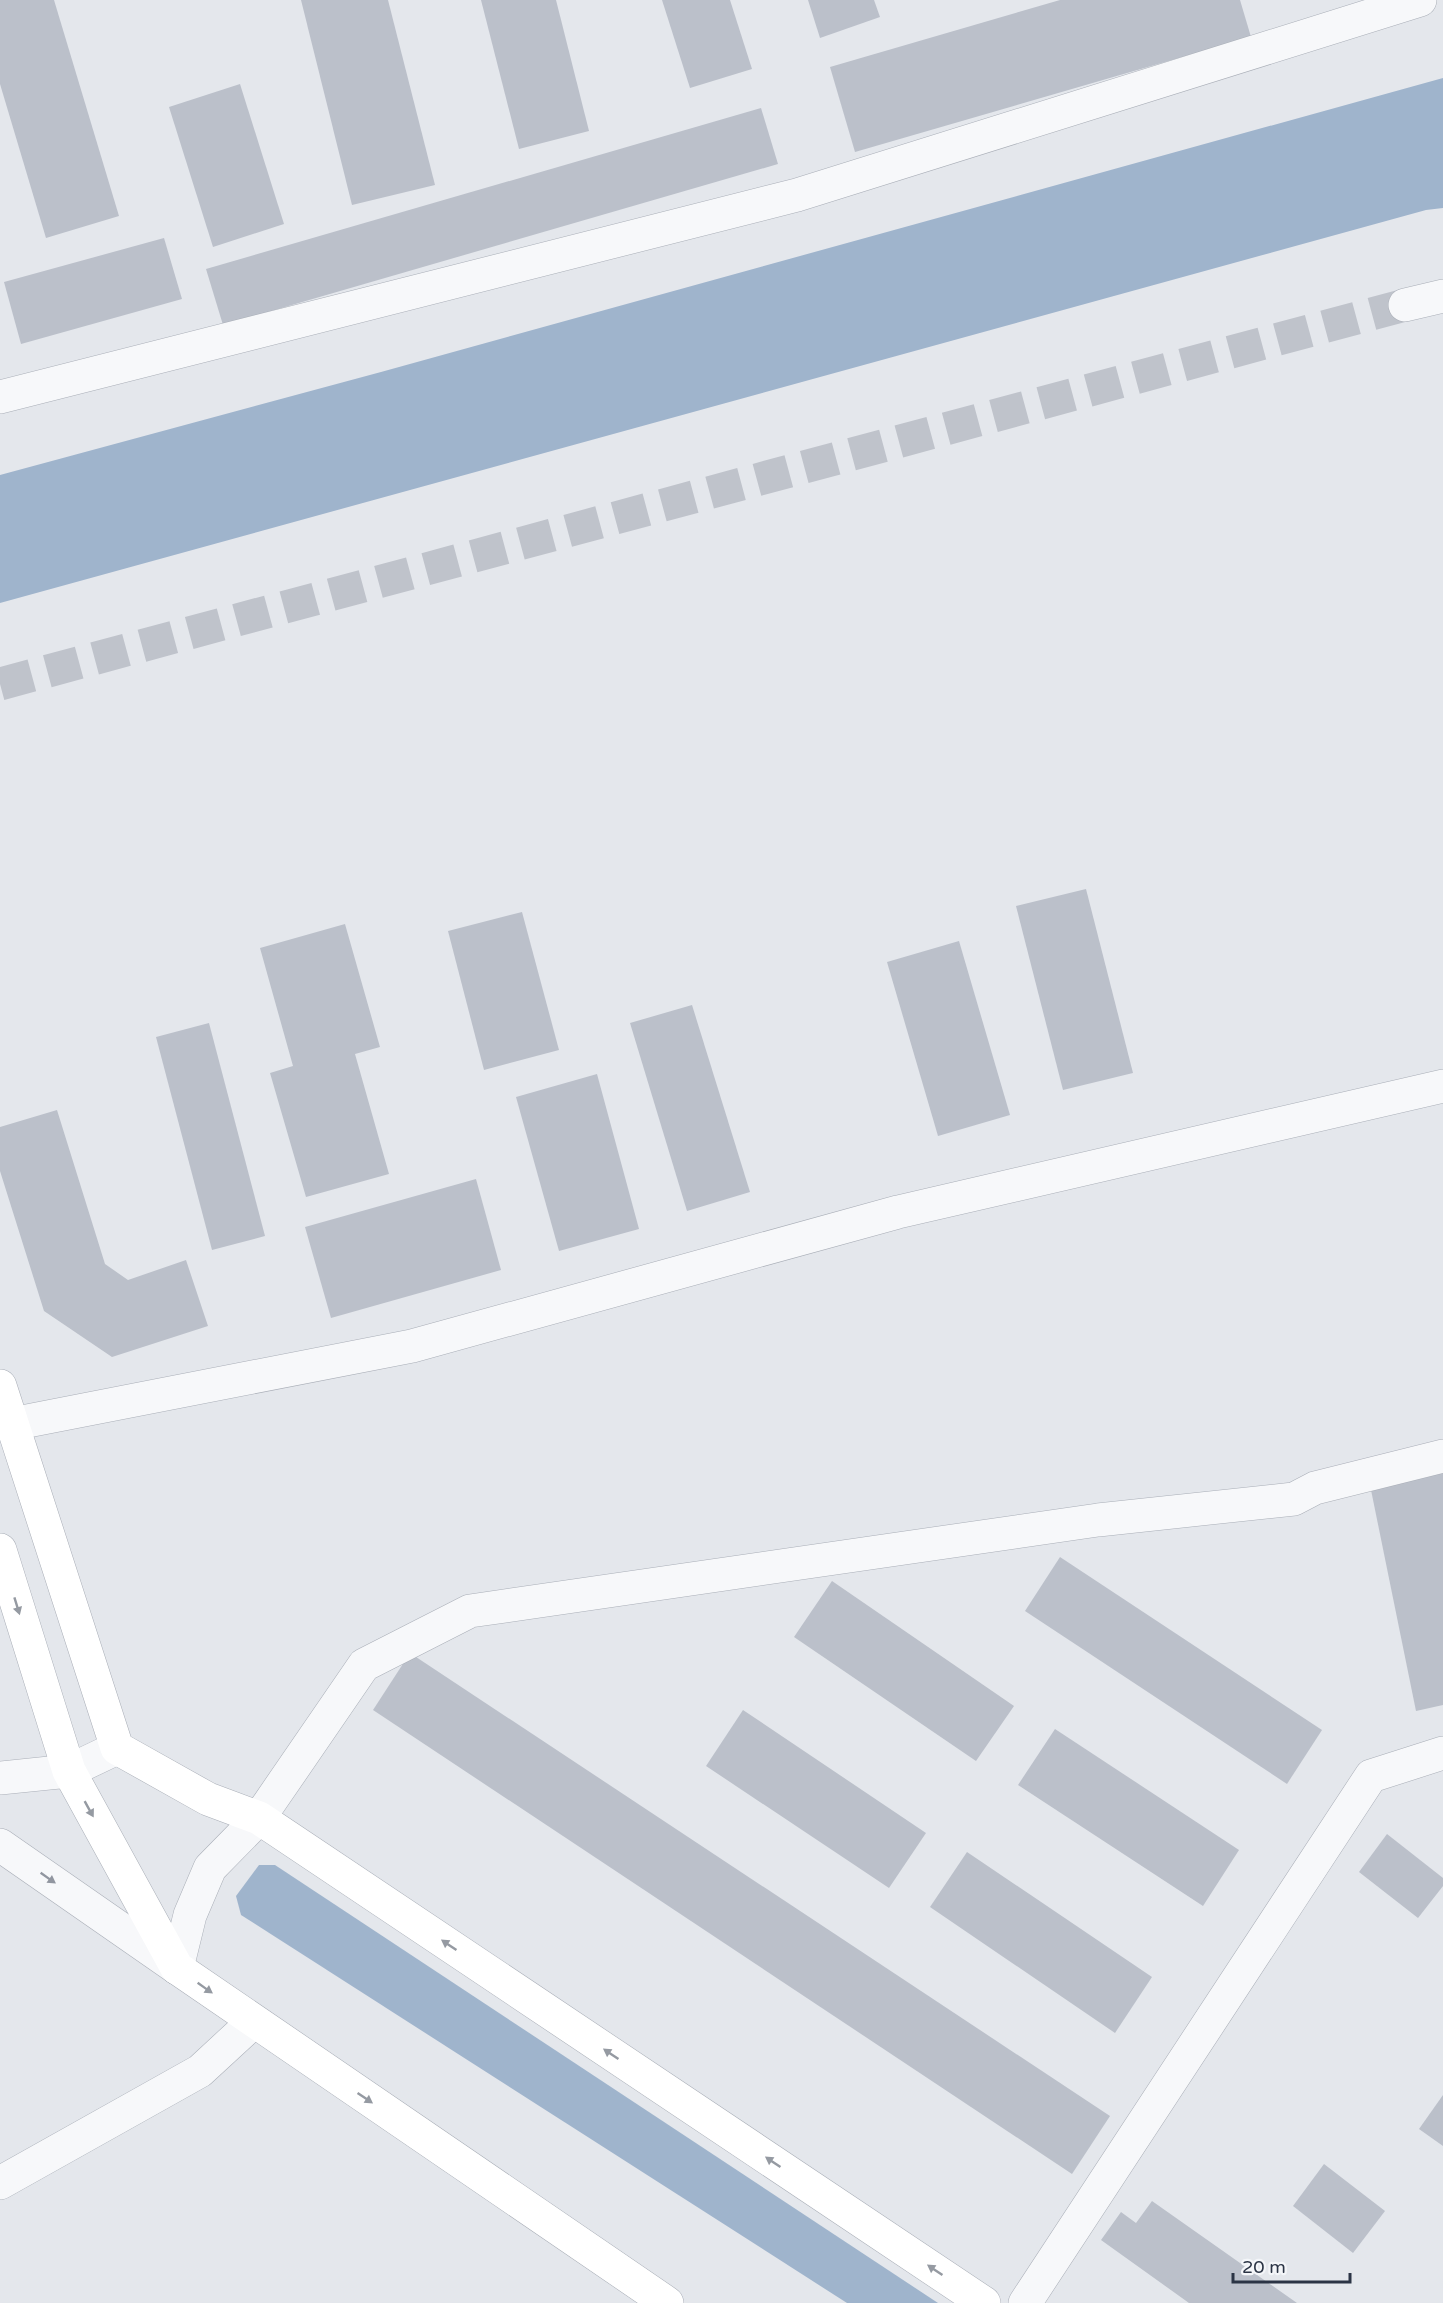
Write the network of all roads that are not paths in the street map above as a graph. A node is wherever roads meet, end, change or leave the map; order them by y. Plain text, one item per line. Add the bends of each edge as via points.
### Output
1 (1420, 0) edge
2 (1443, 296) edge
3 (1405, 305) tunnel mouth
4 (0, 397) edge
5 (1443, 1086) edge
6 (0, 1386) edge
7 (12, 1424) junction
8 (1443, 1456) edge
9 (0, 1550) edge
10 (117, 1748) junction
11 (1443, 1753) edge
12 (69, 1771) junction
13 (0, 1778) edge
14 (259, 1818) junction
15 (0, 1845) edge
16 (177, 1968) junction
17 (253, 2022) junction
18 (0, 2184) edge
19 (667, 2303) edge
20 (984, 2303) edge
21 (1025, 2303) edge

1 - 4 street via 798,195
2 - 3 street
5 - 7 street via 898,1212 412,1346
6 - 7 main road
7 - 10 main road
8 - 14 street via 1316,1488 1294,1499 1098,1520 470,1611 364,1665
9 -> 12 main road
10 - 12 street
10 - 14 main road via 208,1799
11 - 21 street via 1371,1776
12 - 13 street
12 -> 16 main road
14 - 16 street via 210,1868 190,1915
20 -> 14 main road
15 -> 16 street
16 -> 17 main road
17 - 18 street via 200,2071
17 -> 19 main road

